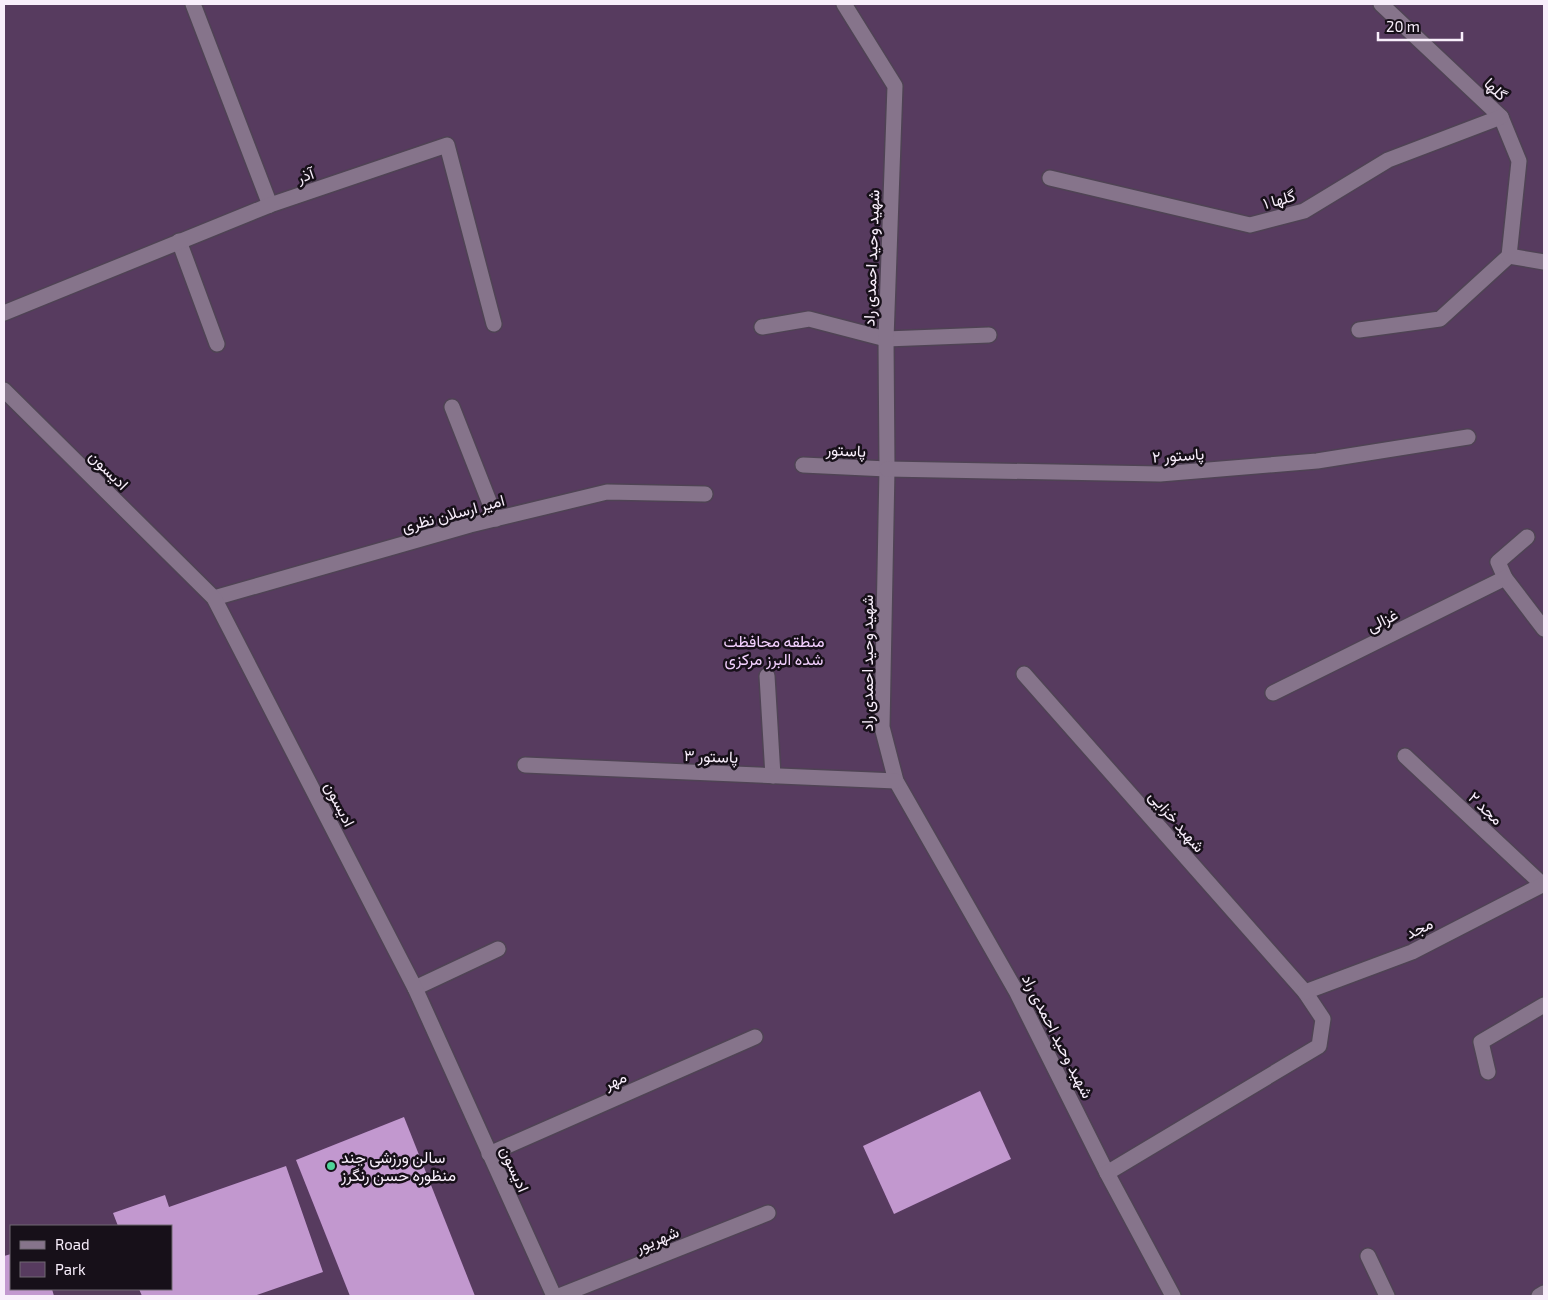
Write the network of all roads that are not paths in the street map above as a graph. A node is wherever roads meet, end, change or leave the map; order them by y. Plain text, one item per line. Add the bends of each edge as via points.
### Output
1 (192, 4) edge
2 (844, 4) edge
3 (1381, 4) edge
4 (1501, 117) junction
5 (1050, 178) dead end
6 (270, 205) junction
7 (179, 241) junction
8 (1509, 256) junction
9 (1544, 262) edge
10 (4, 313) edge
11 (494, 324) dead end
12 (762, 327) dead end
13 (1359, 330) dead end
14 (989, 335) dead end
15 (886, 339) junction
16 (217, 344) dead end
17 (4, 390) edge
18 (452, 407) dead end
19 (1468, 437) dead end
20 (802, 465) dead end
21 (887, 469) junction
22 (705, 494) dead end
23 (496, 519) junction
24 (1527, 537) dead end
25 (1505, 578) junction
26 (214, 598) junction
27 (1544, 629) edge
28 (1024, 674) dead end
29 (767, 676) dead end
30 (1273, 693) dead end
31 (1405, 756) dead end
32 (525, 765) dead end
33 (773, 776) junction
34 (896, 781) junction
35 (1544, 884) edge
36 (498, 950) dead end
37 (415, 988) junction
38 (1305, 992) junction
39 (1544, 1005) edge
40 (755, 1037) dead end
41 (1488, 1072) dead end
42 (489, 1154) junction
43 (1107, 1173) junction
44 (768, 1213) dead end
45 (1368, 1256) dead end
46 (1544, 1293) edge
47 (554, 1296) edge
48 (559, 1296) edge
49 (1173, 1296) edge
50 (1387, 1296) edge
51 (1538, 1296) edge

1 - 6 street
2 - 15 street, شهید وحید احمدی راد via 895,86
3 - 4 street, گلها
4 - 5 street, گلها ۱ via 1388,160 1304,211 1250,224
4 - 8 street, گلها via 1519,161
6 - 7 street, آذر
6 - 11 street, آذر via 447,145
7 - 10 street, آذر
7 - 16 street
8 - 9 street
8 - 13 street via 1440,319
12 - 15 street via 809,320
14 - 15 street
15 - 21 street, شهید وحید احمدی راد
17 - 26 street, ادیسون
18 - 23 street
19 - 21 street, پاستور ۲ via 1317,461 1160,474
20 - 21 street, پاستور
21 - 34 street, شهید وحید احمدی راد via 882,727
22 - 23 street, امیر ارسلان نظری via 607,492
23 - 26 street, امیر ارسلان نظری
24 - 25 street via 1498,562
25 - 27 street
25 - 30 street, غزالی
26 - 37 street, ادیسون
28 - 38 street, شهید خزایی
29 - 33 street
31 - 35 street, مجد ۲
32 - 33 street, پاستور ۳
33 - 34 street, پاستور ۳
34 - 43 street, شهید وحید احمدی راد via 1016,991
35 - 38 street, مجد via 1412,952
36 - 37 street
37 - 42 street, ادیسون
38 - 43 street, شهید خزایی via 1323,1019 1319,1046
39 - 41 street via 1481,1042
40 - 42 street, مهر
42 - 47 street, ادیسون
43 - 49 street, شهید وحید احمدی راد
44 - 48 street, شهریور
45 - 50 street
46 - 51 street

